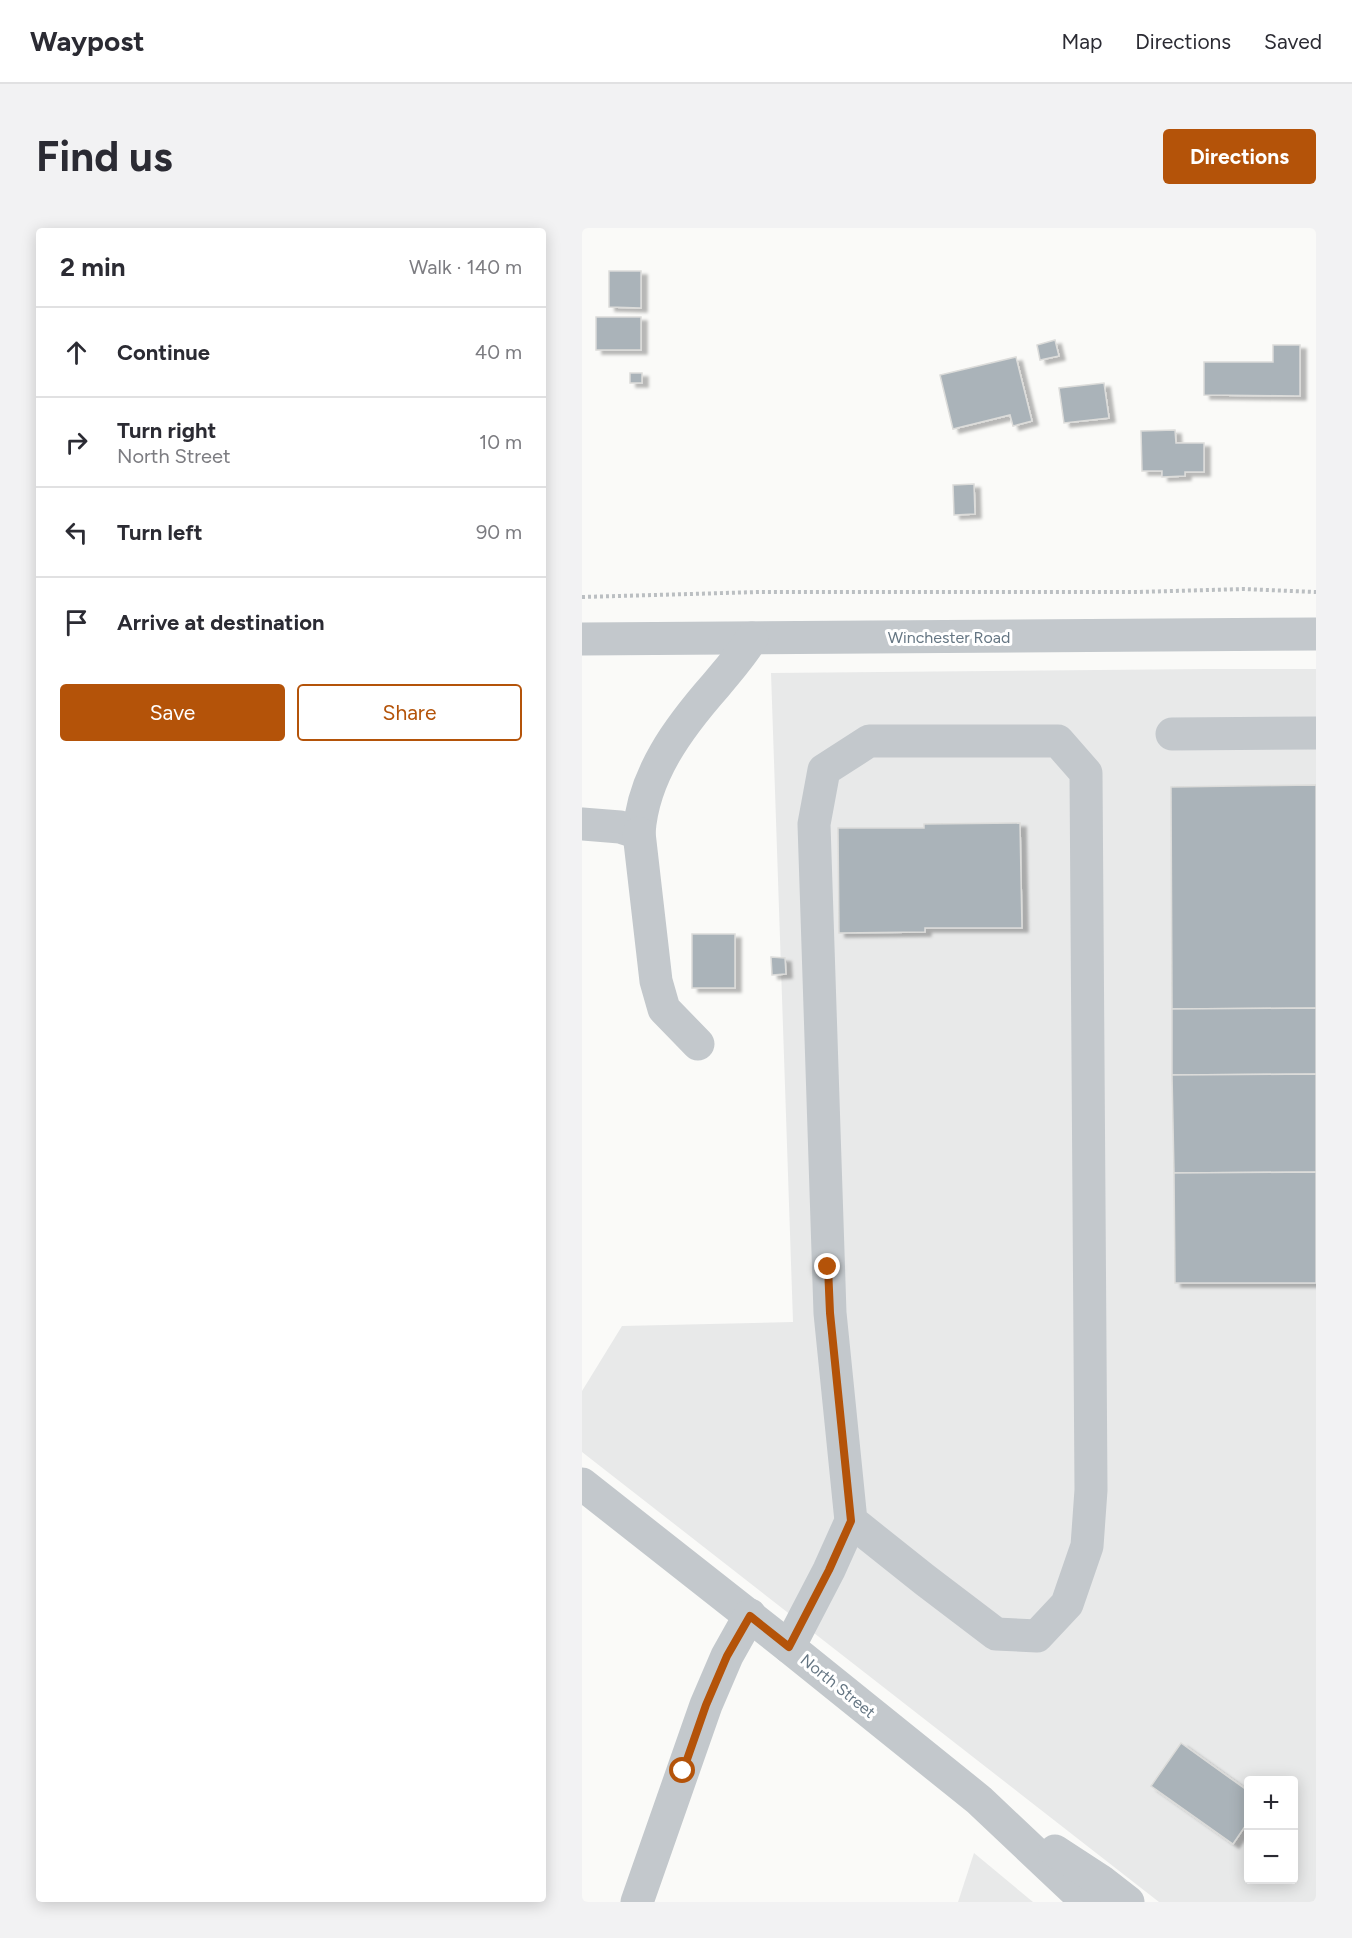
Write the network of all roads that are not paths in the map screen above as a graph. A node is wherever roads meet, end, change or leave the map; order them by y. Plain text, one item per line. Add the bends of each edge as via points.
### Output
1 (1316, 634) edge
2 (752, 638) junction
3 (582, 639) edge
4 (1316, 733) edge
5 (1172, 734) dead end
6 (582, 824) edge
7 (639, 833) junction
8 (699, 1044) dead end
9 (582, 1484) edge
10 (851, 1521) junction
11 (750, 1616) junction
12 (789, 1647) junction
13 (978, 1800) junction
14 (637, 1902) edge
15 (1087, 1902) edge
16 (1128, 1902) edge

1 - 2 street, Winchester Road
2 - 3 street, Winchester Road
2 - 7 street via 660,762 640,814
4 - 5 street
6 - 7 street
7 - 8 street via 656,981 664,1009
9 - 11 street, North Street
10 - 10 street via 829,1289 814,824 824,770 869,741 1058,741 1086,773 1091,1479 1087,1546 1067,1604 1037,1636 996,1634
10 - 12 street
11 - 12 street, North Street
11 - 14 street via 706,1705
12 - 13 street, North Street
13 - 15 street, North Street
13 - 16 street, North Street

